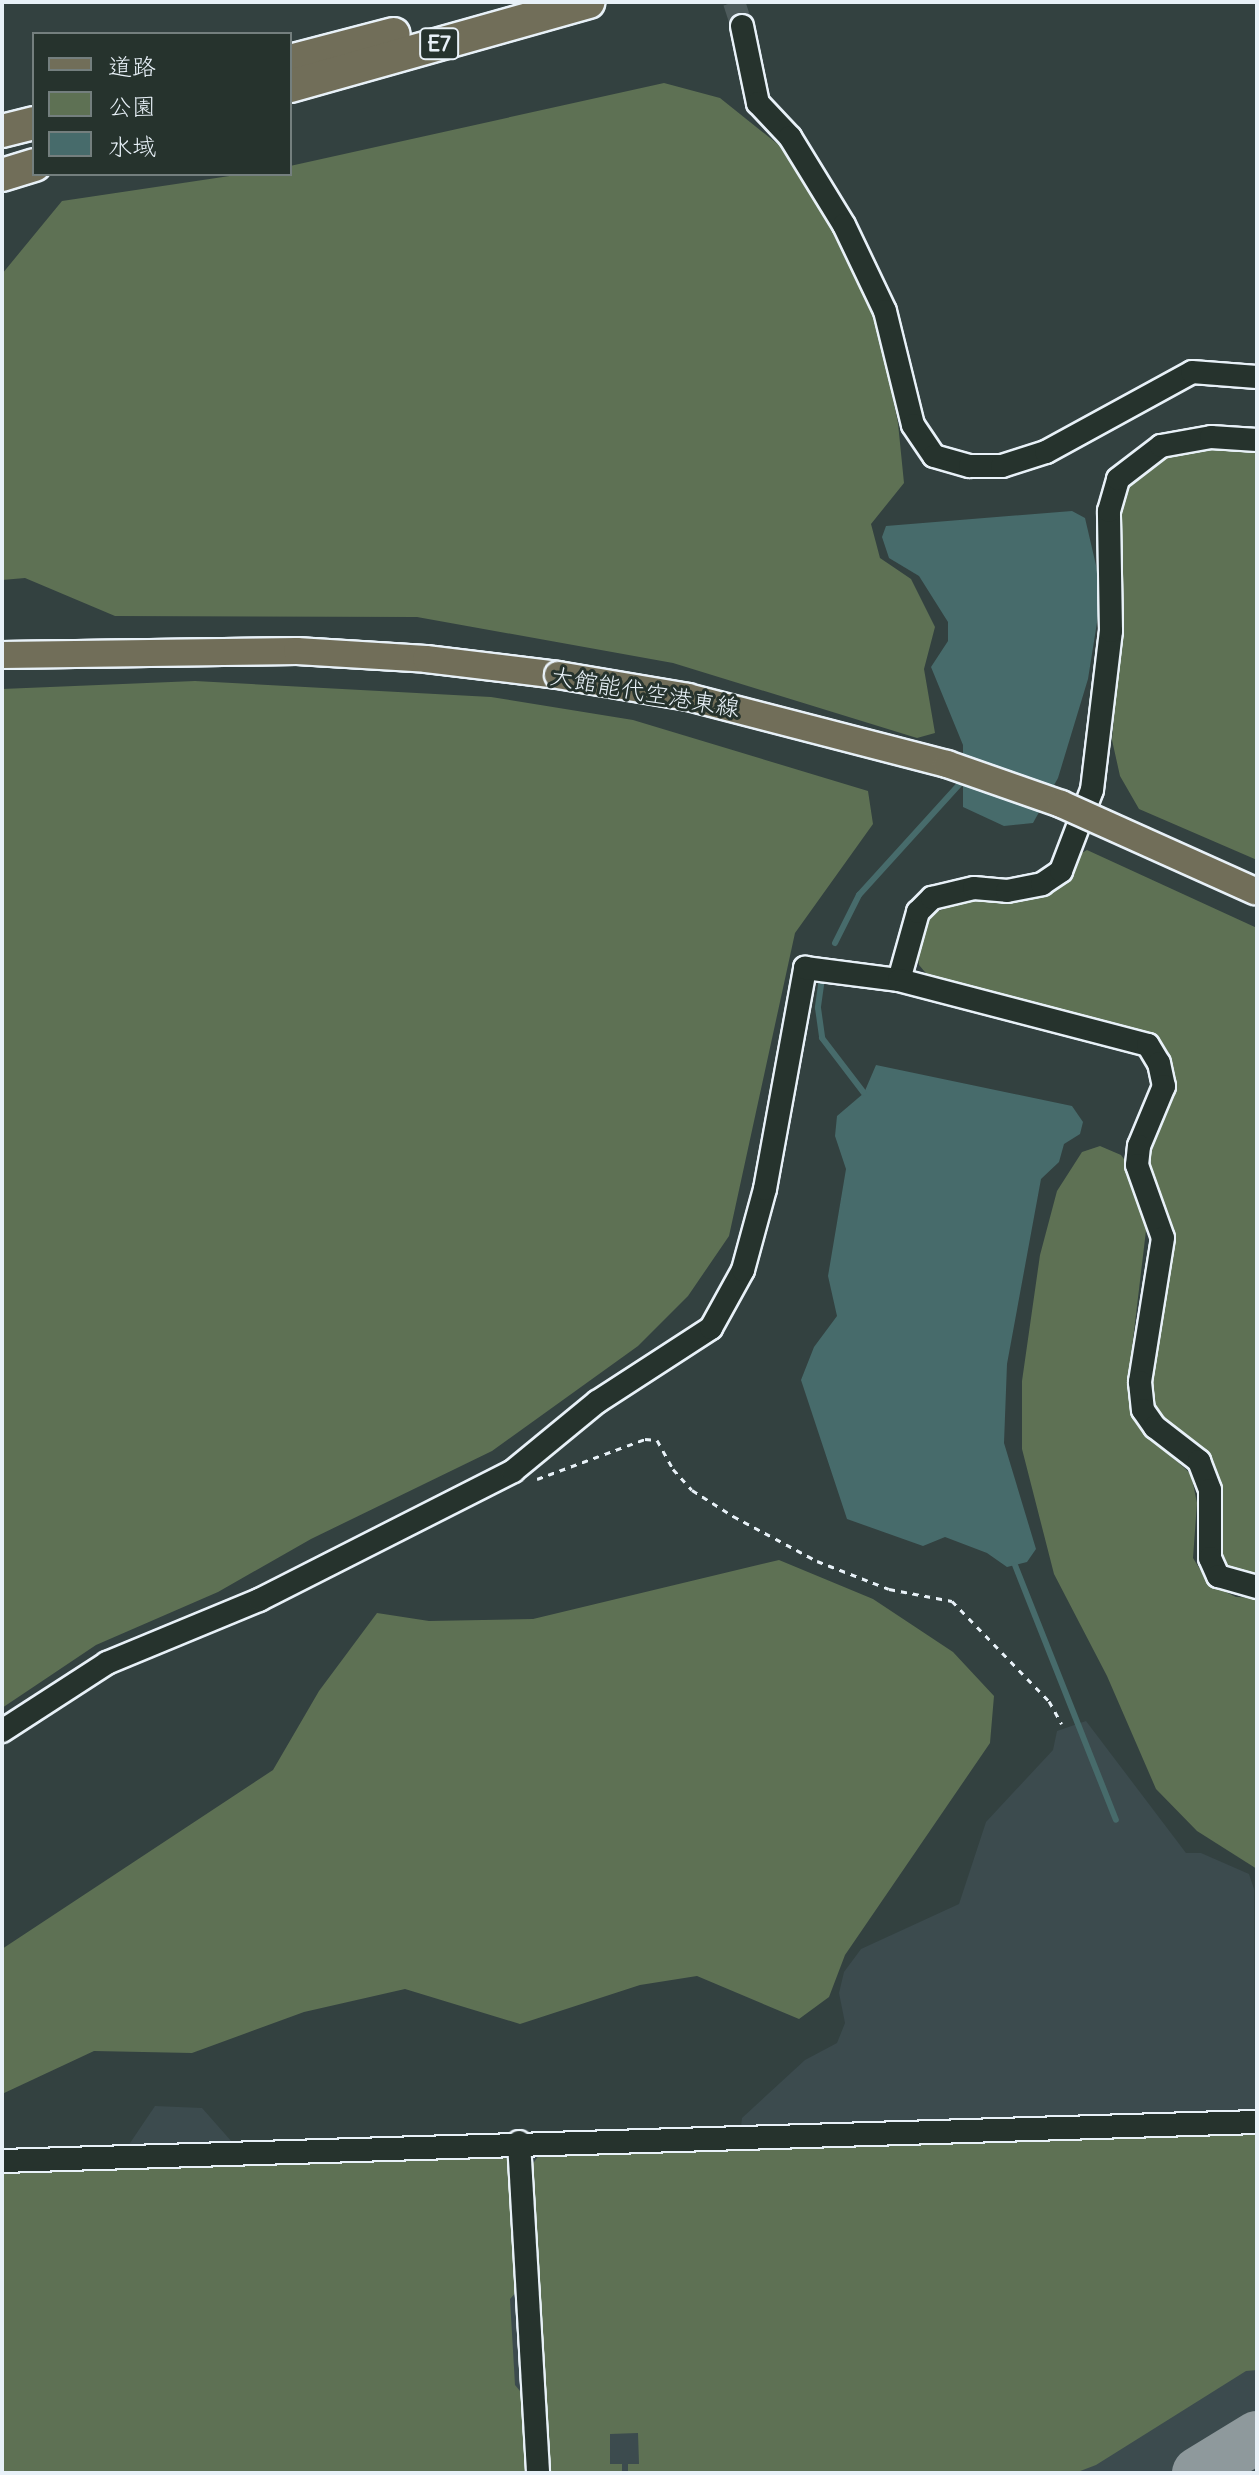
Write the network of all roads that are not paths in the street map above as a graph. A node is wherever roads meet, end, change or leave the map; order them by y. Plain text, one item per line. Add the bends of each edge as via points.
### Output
1 (513, 2) edge
2 (588, 2) edge
3 (742, 26) tunnel mouth
4 (292, 60) edge
5 (292, 85) edge
6 (32, 114) edge
7 (2, 121) edge
8 (32, 124) edge
9 (2, 131) edge
10 (32, 148) edge
11 (2, 155) edge
12 (32, 166) edge
13 (2, 175) edge
14 (1257, 377) edge
15 (1257, 440) edge
16 (2, 655) edge
17 (1256, 891) edge
18 (899, 980) junction
19 (1257, 1587) edge
20 (2, 1731) edge
21 (1257, 2122) edge
22 (519, 2142) junction
23 (2, 2161) edge
24 (538, 2473) edge

1 - 4 highway, E7
2 - 5 highway, E7
3 - 14 street via 758,103 790,137 844,225 885,311 913,425 934,456 970,466 1002,466 1046,452 1192,372
6 - 7 highway
8 - 9 highway
10 - 11 highway
12 - 13 highway
15 - 18 street via 1211,437 1161,446 1118,479 1109,511 1111,631 1092,790 1061,871 1030,887 974,888 932,898 918,912
16 - 17 main road, 大館能代空港東線, bridge via 297,651 426,659 717,703 947,764 1061,804
18 - 19 street via 1128,1036 1148,1045 1159,1063 1164,1086 1139,1146 1137,1165 1163,1238 1140,1382 1143,1410 1155,1427 1199,1461 1210,1490 1210,1558 1218,1576 1241,1587
18 - 20 street via 805,968 765,1189 743,1270 711,1328 597,1402 513,1471 259,1600 107,1663
21 - 22 street
22 - 23 street
22 - 24 street

